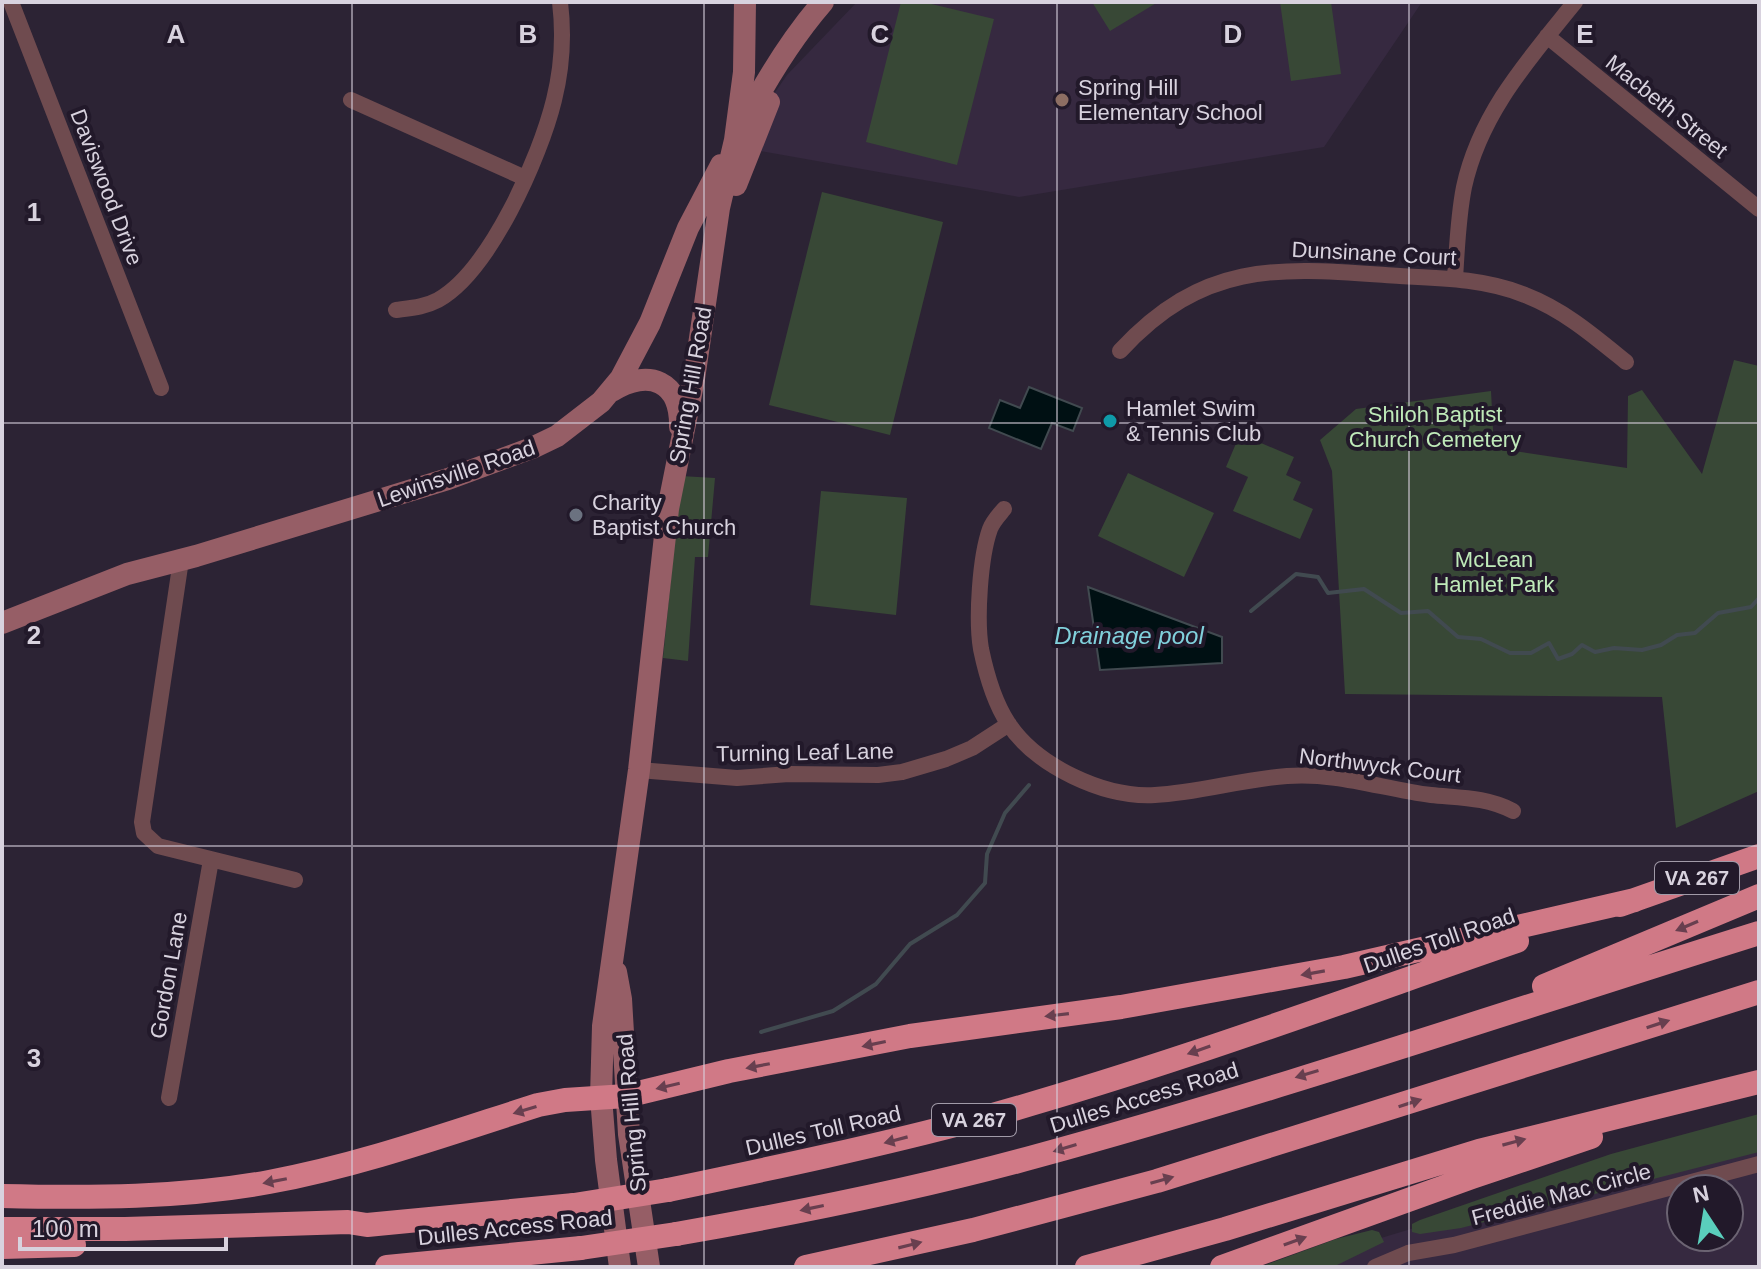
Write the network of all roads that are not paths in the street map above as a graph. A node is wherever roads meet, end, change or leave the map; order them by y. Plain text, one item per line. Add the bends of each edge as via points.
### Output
1 (11, 2) edge
2 (560, 2) edge
3 (745, 2) edge
4 (823, 2) edge
5 (1575, 2) edge
6 (797, 32) junction
7 (1547, 36) junction
8 (351, 100) dead end
9 (735, 140) junction
10 (525, 178) junction
11 (1759, 209) edge
12 (710, 275) junction
13 (1455, 279) junction
14 (396, 310) dead end
15 (1120, 351) dead end
16 (1626, 362) dead end
17 (161, 388) dead end
18 (612, 391) junction
19 (679, 443) junction
20 (1004, 509) dead end
21 (181, 560) junction
22 (2, 623) edge
23 (1009, 724) junction
24 (639, 770) junction
25 (1513, 811) dead end
26 (1759, 856) edge
27 (211, 860) junction
28 (295, 880) dead end
29 (1759, 896) edge
30 (1635, 900) junction
31 (1759, 933) edge
32 (614, 959) junction
33 (1759, 992) edge
34 (1382, 1051) junction
35 (1759, 1082) edge
36 (1714, 1094) junction
37 (626, 1096) junction
38 (601, 1097) junction
39 (169, 1098) dead end
40 (1759, 1164) edge
41 (2, 1196) edge
42 (367, 1225) junction
43 (2, 1229) edge
44 (2, 1247) edge
45 (387, 1267) edge
46 (620, 1267) edge
47 (649, 1267) edge
48 (806, 1267) edge
49 (1087, 1267) edge
50 (1222, 1267) edge
51 (1375, 1267) edge

1 - 17 street, Daviswood Drive
2 - 10 street via 562,49 554,101
3 - 9 main road, Spring Hill Road via 744,72
4 - 6 main road, Lewinsville Road
5 - 7 street
6 - 9 main road, Lewinsville Road
6 - 12 main road via 735,187
7 - 11 street, Macbeth Street
7 - 13 street via 1500,97 1473,155 1459,217
8 - 10 street
9 - 12 main road, Spring Hill Road
9 - 18 main road, Lewinsville Road via 693,218 650,323
10 - 14 street via 491,244 465,278 436,301
12 - 19 main road, Spring Hill Road
13 - 15 street, Dunsinane Court via 1297,269 1243,275 1200,289 1152,320
13 - 16 street, Dunsinane Court via 1523,294 1553,307
18 - 19 main road via 643,379 665,385 678,404
18 - 21 main road, Lewinsville Road via 582,419 532,448 398,495
19 - 24 main road, Spring Hill Road
20 - 23 street, Northwyck Court via 987,541 979,633 989,679
21 - 22 main road, Lewinsville Road via 127,574
21 - 27 street via 142,822 149,841 158,846
23 - 24 street, Turning Leaf Lane via 959,754 902,772 737,778
23 - 25 street, Northwyck Court via 1054,766 1112,792 1153,796 1291,775 1488,800
24 - 32 main road, Spring Hill Road
26 - 30 highway, Dulles Toll Road / VA 267
27 - 28 street
27 - 39 street, Gordon Lane
29 -> 34 highway
30 -> 37 highway via 1344,967 1121,1007 910,1036
30 -> 42 highway, Dulles Toll Road / VA 267, bridge via 1088,1087 881,1144 574,1205
31 - 34 highway, Dulles Access Road
32 - 37 main road, Spring Hill Road
32 - 38 main road, Spring Hill Road via 603,1026
48 -> 33 highway via 1157,1181
34 -> 45 highway, Dulles Access Road, bridge via 1035,1157 862,1198 581,1248
35 - 36 highway
49 -> 36 highway via 1479,1151
50 -> 36 highway
37 - 38 highway
37 - 47 main road, Spring Hill Road
38 -> 41 highway via 538,1105 338,1167 267,1183 127,1196
38 - 46 main road, Spring Hill Road
40 - 51 street, Freddie Mac Circle via 1408,1253
42 - 43 highway, Dulles Toll Road / VA 267
42 - 44 highway via 313,1234

